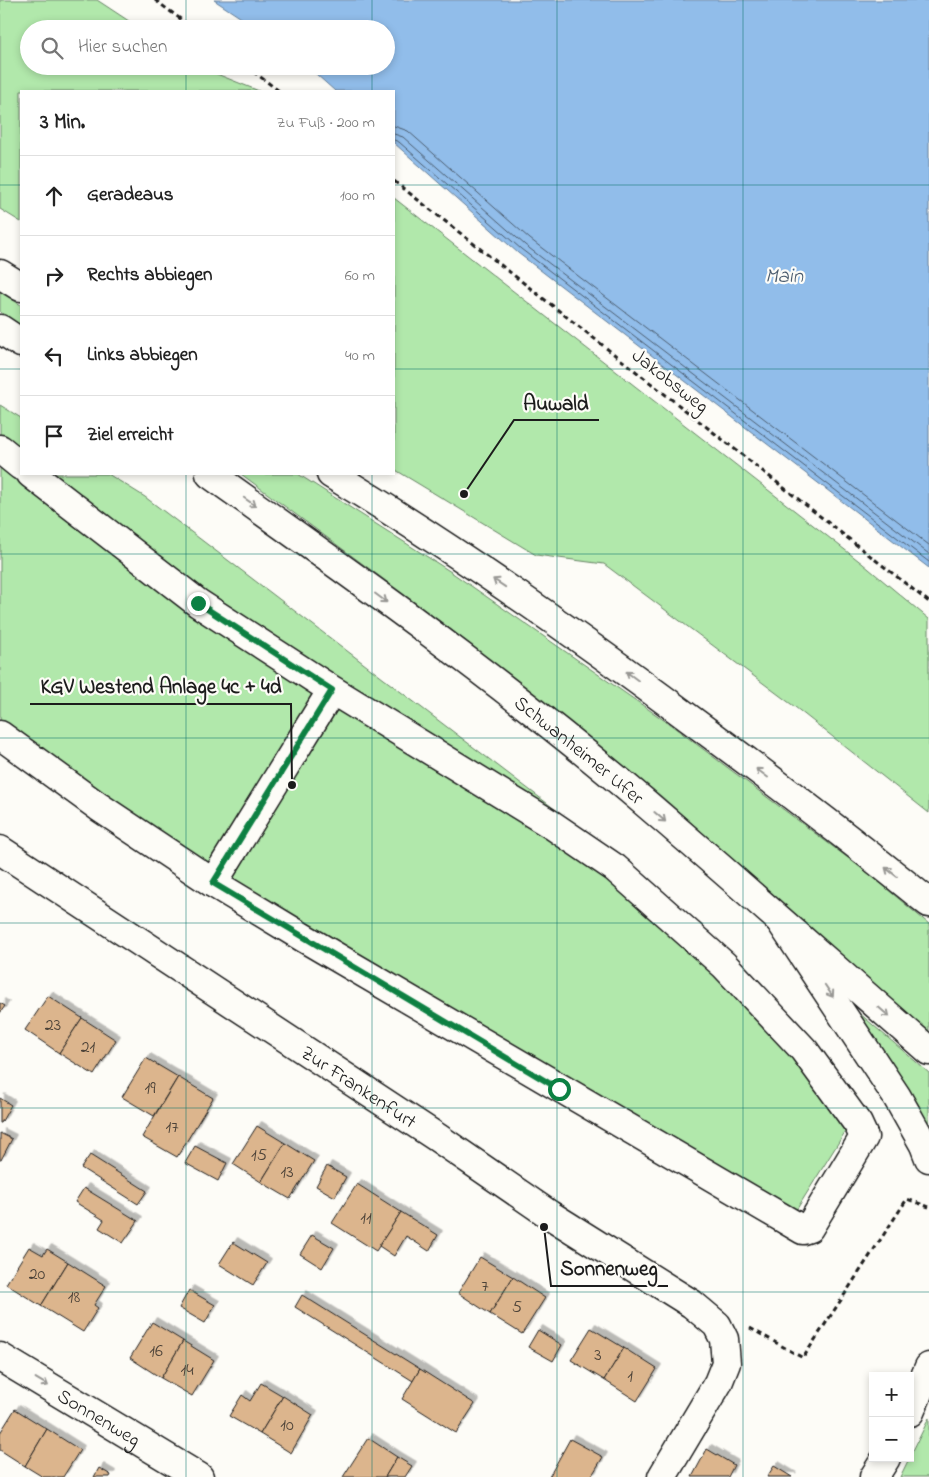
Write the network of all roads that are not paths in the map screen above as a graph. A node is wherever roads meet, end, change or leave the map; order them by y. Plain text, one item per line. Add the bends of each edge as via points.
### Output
1 (0, 274) edge
2 (20, 286) edge
3 (0, 329) edge
4 (20, 343) edge
5 (0, 449) edge
6 (20, 465) edge
7 (32, 475) edge
8 (211, 475) edge
9 (333, 475) edge
10 (332, 690) junction
11 (0, 735) edge
12 (0, 850) edge
13 (213, 883) junction
14 (929, 903) edge
15 (781, 922) junction
16 (929, 1051) edge
17 (929, 1158) edge
18 (0, 1357) edge
19 (929, 1367) edge
20 (914, 1403) edge
21 (883, 1462) edge
22 (199, 1477) edge
23 (662, 1477) edge
24 (874, 1477) edge

1 - 2 main road
3 - 4 main road
5 - 6 main road
7 - 10 main road via 198,603
8 -> 15 main road, Schwanheimer Ufer via 502,689 641,800
14 -> 9 main road via 766,775 583,639 391,510
10 - 13 main road
10 - 13 main road via 616,868 724,965 804,1050 864,1137 813,1223 803,1230
11 - 13 main road via 99,807
12 - 23 main road, Zur Frankenfurt via 430,1132 550,1215 692,1304 718,1325 724,1339 726,1363 718,1383
15 -> 16 main road, Schwanheimer Ufer
15 -> 17 main road via 892,1089
18 -> 22 main road, Sonnenweg
19 - 20 main road
21 - 24 main road

